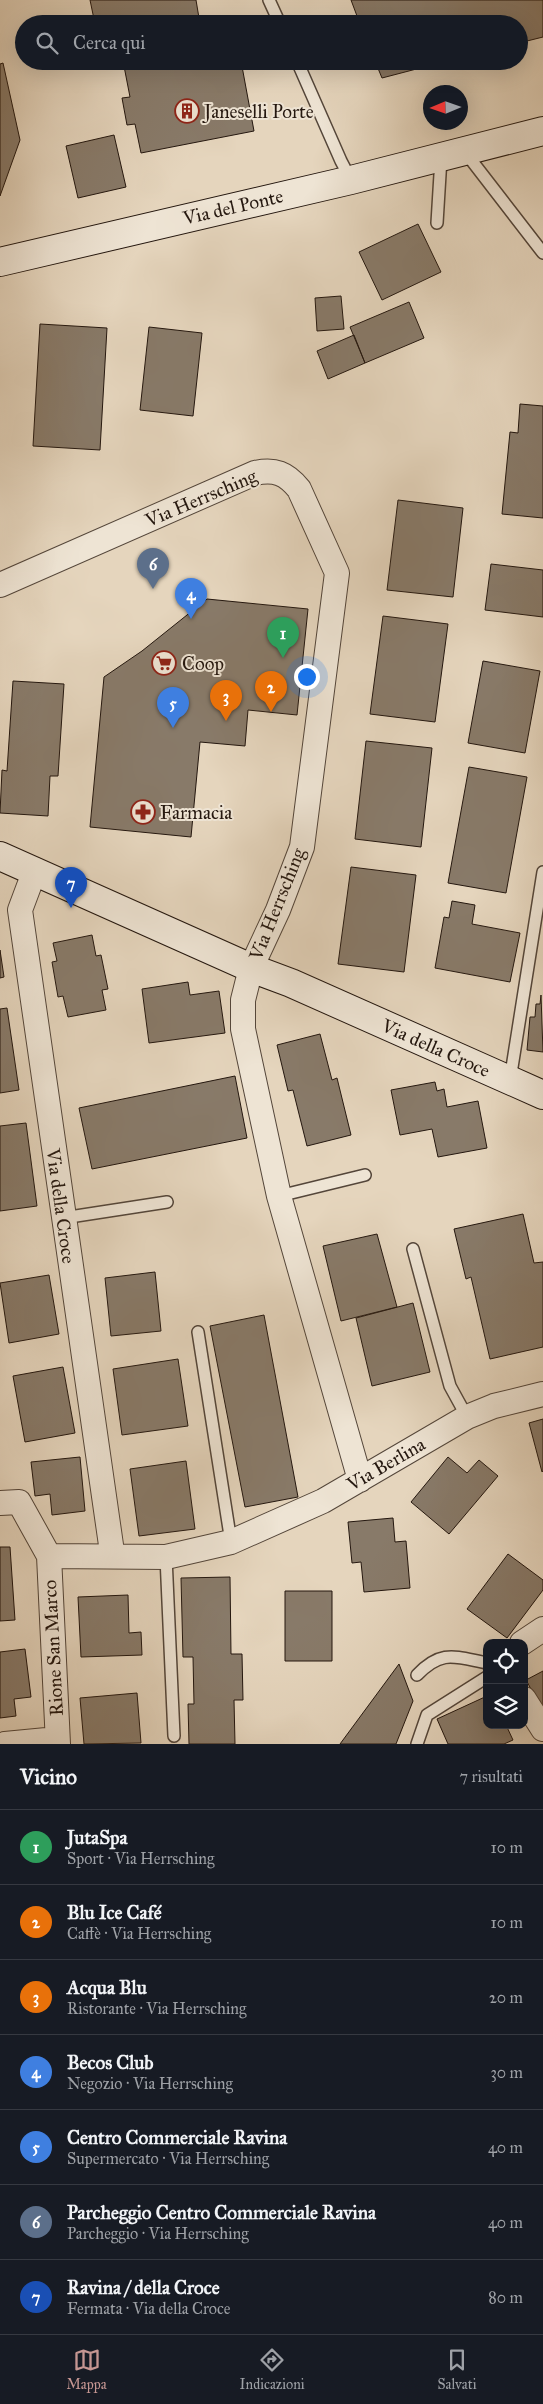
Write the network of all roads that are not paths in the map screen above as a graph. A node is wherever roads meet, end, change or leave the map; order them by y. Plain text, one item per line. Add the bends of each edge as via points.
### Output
1 (269, 0) edge
2 (276, 15) edge
3 (300, 70) edge
4 (543, 131) edge
5 (453, 155) junction
6 (351, 180) junction
7 (437, 223) dead end
8 (543, 253) edge
9 (0, 262) edge
10 (0, 585) edge
11 (0, 856) edge
12 (35, 870) junction
13 (543, 872) edge
14 (251, 968) junction
15 (510, 1081) junction
16 (543, 1095) edge
17 (365, 1175) dead end
18 (279, 1196) junction
19 (167, 1202) dead end
20 (62, 1218) junction
21 (413, 1249) dead end
22 (198, 1332) dead end
23 (543, 1394) edge
24 (467, 1416) junction
25 (360, 1480) junction
26 (0, 1503) edge
27 (232, 1542) junction
28 (111, 1545) dead end
29 (49, 1556) junction
30 (166, 1557) junction
31 (543, 1629) edge
32 (528, 1639) edge
33 (483, 1662) edge
34 (417, 1675) dead end
35 (483, 1679) edge
36 (528, 1705) edge
37 (543, 1729) edge
38 (174, 1736) dead end
39 (543, 1736) edge
40 (58, 1742) edge
41 (5, 1744) edge
42 (416, 1744) edge
43 (540, 1744) edge

1 - 2 lane
3 - 6 lane
4 - 5 street, Via del Ponte
5 - 6 street, Via del Ponte
5 - 7 lane
5 - 8 lane
6 - 9 street, Via del Ponte
10 - 14 street, Via Herrsching via 255,473 280,472 299,489 337,573 302,847
11 - 12 street, Via della Croce
12 - 14 street, Via della Croce
12 - 20 street, Via della Croce via 20,910
13 - 15 lane, Via della Croce
14 - 15 street, Via della Croce
14 - 18 street via 243,1000 243,1028
15 - 16 street, Via della Croce
17 - 18 lane
18 - 25 street
19 - 20 lane
20 - 28 street, Via della Croce
21 - 24 lane via 450,1386
22 - 27 lane
23 - 24 street, Via Berlina
24 - 25 street, Via Berlina
25 - 27 street, Via Berlina via 323,1501
26 - 29 street, Rione San Marco via 19,1502
27 - 30 street, Via Berlina
29 - 30 street, Rione San Marco
29 - 40 street, Rione San Marco
30 - 38 lane
31 - 32 street
33 - 34 lane via 451,1656 435,1659
35 - 42 lane via 426,1715
36 - 37 street
39 - 43 street
40 - 41 street, Rione San Marco

